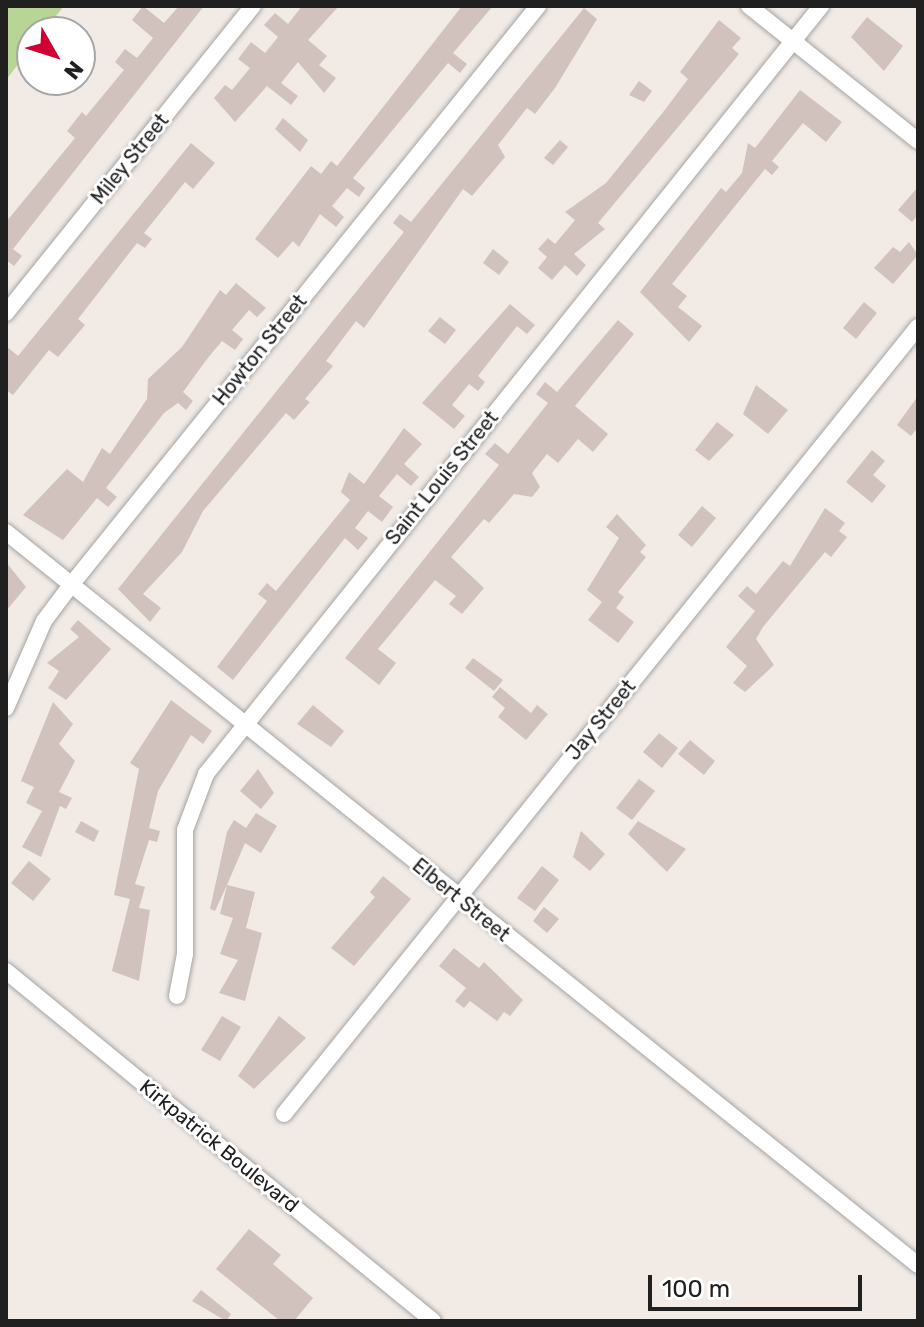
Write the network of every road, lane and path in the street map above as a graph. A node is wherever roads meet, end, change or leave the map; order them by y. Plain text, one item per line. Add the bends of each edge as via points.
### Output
1 (253, 6) edge
2 (538, 6) edge
3 (749, 6) edge
4 (821, 6) edge
5 (793, 41) junction
6 (918, 141) edge
7 (6, 313) edge
8 (918, 327) edge
9 (6, 532) edge
10 (71, 585) junction
11 (6, 708) edge
12 (244, 724) junction
13 (458, 897) junction
14 (6, 971) edge
15 (177, 996) dead end
16 (284, 1114) dead end
17 (918, 1265) edge
18 (433, 1321) edge

1 - 7 street, Miley Street
2 - 10 street, Howton Street
3 - 5 street
4 - 5 street, Saint Louis Street
5 - 6 street
5 - 12 street, Saint Louis Street
8 - 13 street, Jay Street
9 - 10 street, Elbert Street
10 - 11 street, Howton Street via 37,633
10 - 12 street, Elbert Street
12 - 13 street, Elbert Street
12 - 15 street, Saint Louis Street via 206,774 185,830 185,954
13 - 16 street, Jay Street
13 - 17 street, Elbert Street
14 - 18 street, Kirkpatrick Boulevard

